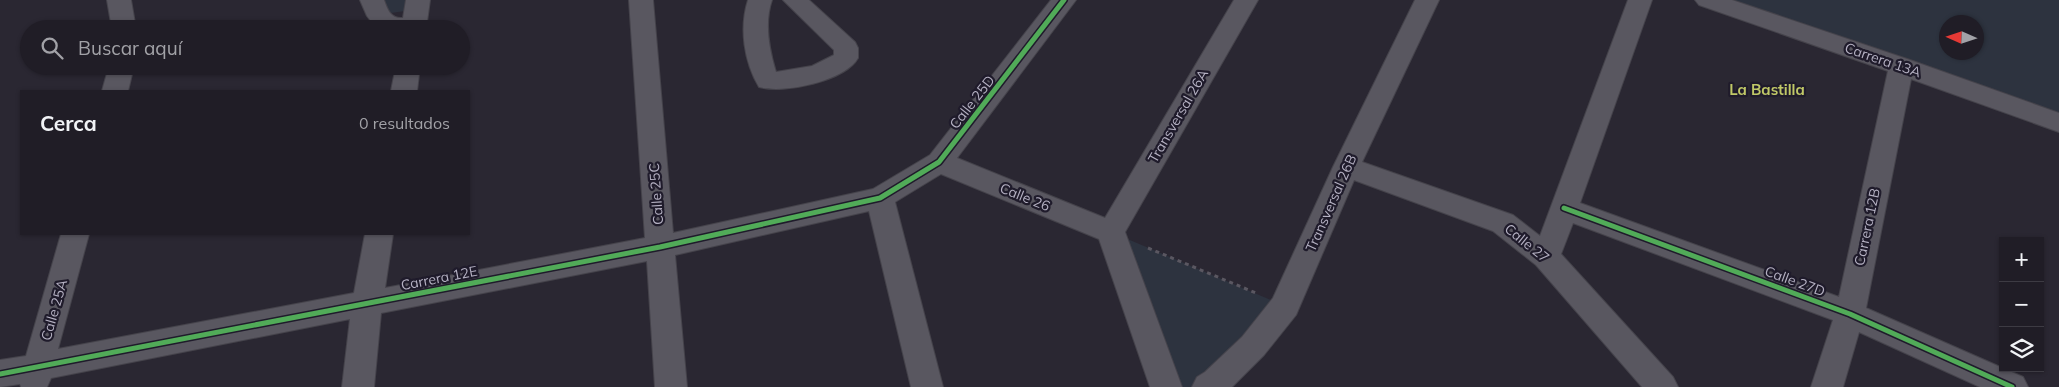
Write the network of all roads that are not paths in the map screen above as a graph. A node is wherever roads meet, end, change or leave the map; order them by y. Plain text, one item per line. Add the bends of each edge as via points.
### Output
1 (119, 0) edge
2 (372, 0) edge
3 (418, 0) edge
4 (641, 0) edge
5 (760, 0) edge
6 (795, 0) edge
7 (1064, 0) edge
8 (1246, 0) edge
9 (1427, 0) edge
10 (1640, 0) edge
11 (1707, 0) edge
12 (122, 20) edge
13 (382, 20) edge
14 (416, 20) edge
15 (1901, 66) junction
16 (119, 75) edge
17 (407, 75) edge
18 (115, 90) edge
19 (404, 90) edge
20 (2059, 123) edge
21 (939, 162) junction
22 (1346, 167) junction
23 (880, 198) junction
24 (1564, 208) junction
25 (1111, 232) junction
26 (75, 235) edge
27 (379, 235) edge
28 (660, 247) junction
29 (1546, 257) junction
30 (367, 304) junction
31 (1850, 314) junction
32 (0, 374) edge
33 (35, 377) edge
34 (1648, 383) edge
35 (358, 387) edge
36 (671, 387) edge
37 (927, 387) edge
38 (1166, 387) edge
39 (1208, 387) edge
40 (1827, 387) edge
41 (2012, 387) edge

1 - 12 street
2 - 13 street
3 - 14 street
4 - 28 street, Calle 25C
5 - 6 street via 755,23 763,73 768,81 786,81 839,65 846,58 846,48
7 - 21 street, Calle 25D
8 - 25 street, Transversal 26A
9 - 22 street, Transversal 26B
10 - 24 street
11 - 15 street, Carrera 13A
15 - 20 street, Carrera 13A
15 - 31 street, Carrera 12B
16 - 18 street
17 - 19 street
21 - 23 street, Calle 25D
21 - 25 street, Calle 26
22 - 29 street, Calle 27 via 1503,223
22 - 39 street, Transversal 26B via 1285,306 1253,346
23 - 28 street, Carrera 12E
23 - 37 street
24 - 29 street
24 - 31 street, Calle 27D
25 - 38 street
26 - 33 street, Calle 25A
27 - 30 street
28 - 30 street, Carrera 12E
28 - 36 street, Calle 25C
29 - 34 street, Calle 27
30 - 33 street, Carrera 12E
30 - 35 street
31 - 40 street, Carrera 12B
31 - 41 street, Calle 27D
32 - 33 street, Carrera 12E

